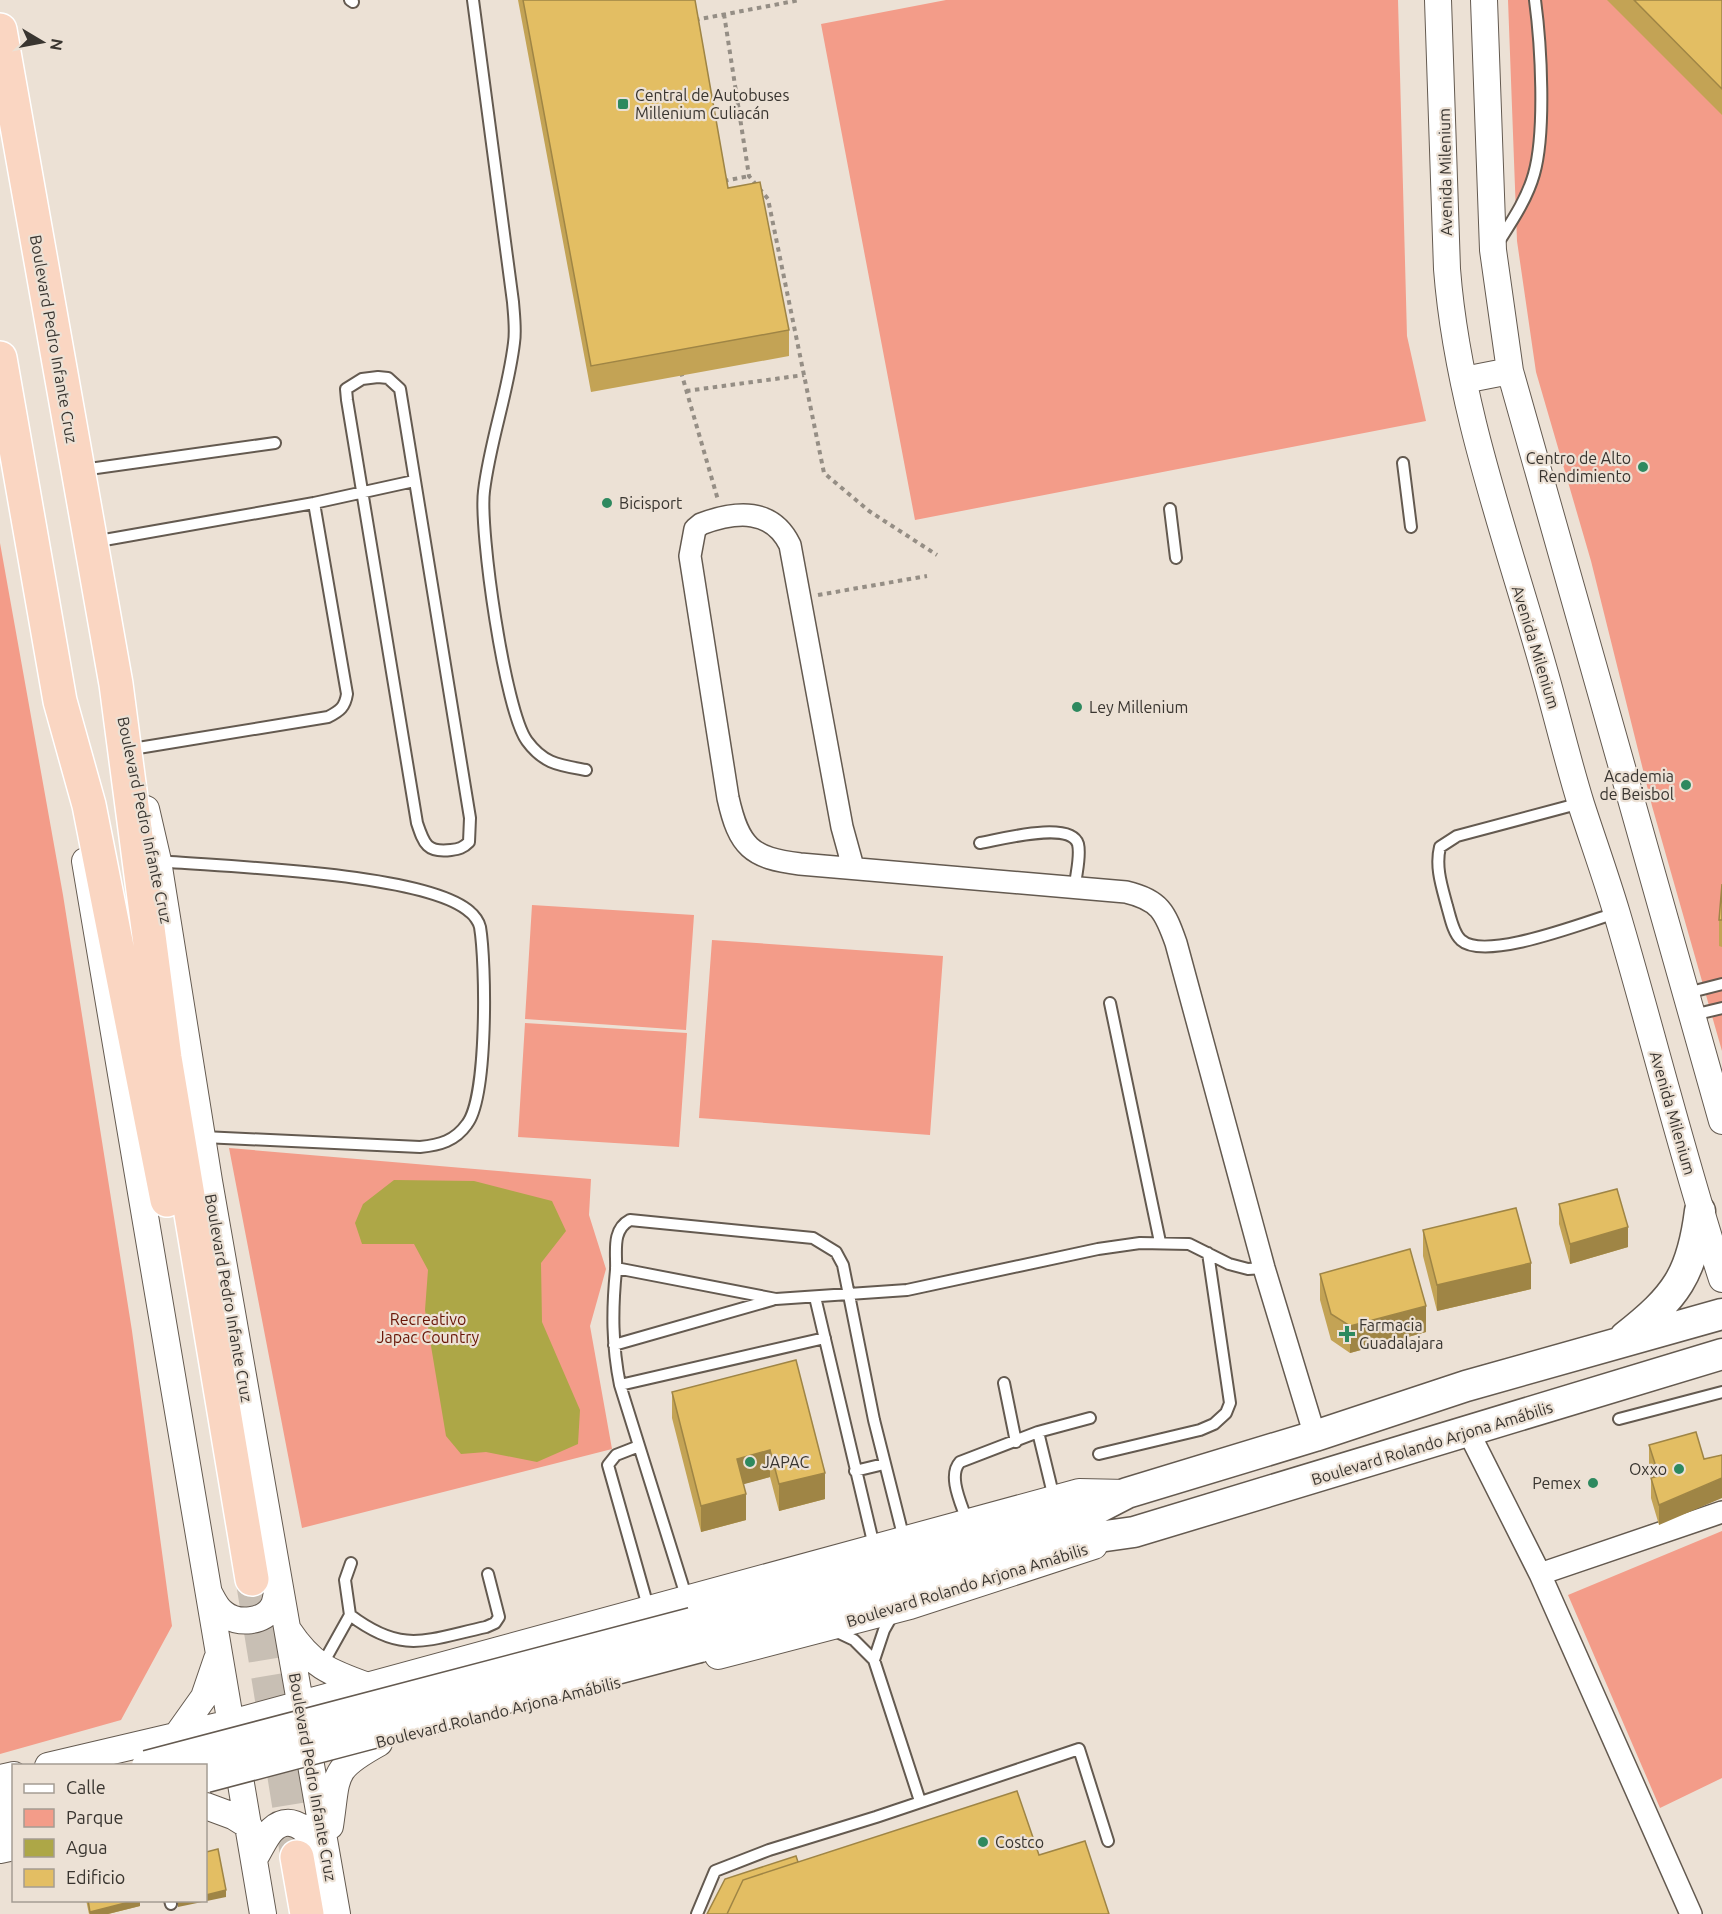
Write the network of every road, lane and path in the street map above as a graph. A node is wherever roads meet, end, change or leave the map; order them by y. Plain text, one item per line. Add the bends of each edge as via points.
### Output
1 (473, 0) edge
2 (800, 0) edge
3 (1438, 0) edge
4 (1484, 0) edge
5 (1535, 0) edge
6 (724, 14) junction
7 (690, 21) edge
8 (0, 30) edge
9 (749, 176) junction
10 (716, 183) edge
11 (1493, 250) junction
12 (0, 358) edge
13 (680, 365) edge
14 (1510, 371) junction
15 (804, 375) junction
16 (1464, 380) junction
17 (686, 391) junction
18 (275, 443) dead end
19 (1403, 463) dead end
20 (77, 471) junction
21 (414, 481) junction
22 (362, 491) junction
23 (314, 502) junction
24 (1170, 509) dead end
25 (723, 518) junction
26 (1411, 527) dead end
27 (90, 542) junction
28 (937, 555) dead end
29 (1176, 558) dead end
30 (927, 576) dead end
31 (802, 598) junction
32 (116, 684) junction
33 (132, 749) junction
34 (586, 770) dead end
35 (1581, 803) junction
36 (980, 843) dead end
37 (158, 861) junction
38 (853, 867) junction
39 (1075, 886) junction
40 (1617, 913) junction
41 (1722, 984) edge
42 (1110, 1003) dead end
43 (1690, 1004) junction
44 (1722, 1008) edge
45 (1722, 1121) edge
46 (202, 1137) junction
47 (1700, 1211) junction
48 (1160, 1242) junction
49 (1208, 1253) junction
50 (616, 1268) junction
51 (1264, 1268) junction
52 (1722, 1279) edge
53 (850, 1295) junction
54 (815, 1297) junction
55 (776, 1299) junction
56 (1722, 1314) edge
57 (825, 1338) junction
58 (1617, 1342) junction
59 (614, 1346) junction
60 (1722, 1354) edge
61 (1005, 1383) dead end
62 (620, 1385) junction
63 (1722, 1392) edge
64 (1090, 1418) dead end
65 (1619, 1419) dead end
66 (1038, 1432) junction
67 (1469, 1433) junction
68 (1315, 1436) junction
69 (1016, 1442) junction
70 (639, 1446) junction
71 (1099, 1454) dead end
72 (884, 1464) junction
73 (855, 1471) junction
74 (1722, 1512) edge
75 (967, 1521) junction
76 (1051, 1521) junction
77 (1134, 1532) junction
78 (904, 1539) junction
79 (874, 1546) junction
80 (351, 1563) dead end
81 (488, 1574) dead end
82 (1540, 1574) junction
83 (242, 1585) junction
84 (910, 1606) junction
85 (649, 1610) junction
86 (350, 1615) junction
87 (693, 1623) junction
88 (286, 1626) junction
89 (827, 1628) junction
90 (216, 1635) junction
91 (874, 1660) junction
92 (321, 1667) junction
93 (369, 1686) junction
94 (299, 1704) junction
95 (231, 1723) junction
96 (177, 1736) junction
97 (379, 1743) junction
98 (310, 1761) junction
99 (57, 1764) edge
100 (155, 1764) edge
101 (207, 1777) edge
102 (240, 1780) junction
103 (207, 1791) edge
104 (920, 1801) junction
105 (207, 1806) edge
106 (249, 1826) junction
107 (1107, 1841) dead end
108 (296, 1856) junction
109 (264, 1914) edge
110 (285, 1914) edge
111 (307, 1914) edge
112 (337, 1914) edge
113 (697, 1914) edge
114 (1691, 1914) edge

1 - 34 lane via 513,302 514,341 484,493 487,546 505,676 515,720 534,750 548,763
2 - 6 path
3 - 16 street, Avenida Milenium via 1447,269 1450,310
4 - 11 street
5 - 11 lane via 1539,29 1540,149 1523,202
6 - 7 path
6 - 9 path
8 - 20 highway, Boulevard Pedro Infante Cruz
9 - 10 path
9 - 15 path via 768,199
11 - 14 street
12 - 83 highway, Boulevard Pedro Infante Cruz via 60,701 89,805
13 - 17 path
14 - 16 street
14 - 43 street
15 - 17 path
15 - 28 path via 824,472 869,511
16 - 35 street, Avenida Milenium via 1504,540
17 - 25 path
18 - 20 lane
19 - 26 lane
20 - 27 highway, Boulevard Pedro Infante Cruz
21 - 22 lane
21 - 22 lane via 400,389 388,378 362,379 346,389
21 - 22 lane via 470,818 469,842 460,849 437,852 429,847 417,823
22 - 23 lane
23 - 27 lane
23 - 33 lane via 347,694 340,711 328,717
24 - 29 lane
25 - 31 street via 752,515 776,524 790,545
25 - 38 street via 694,529 690,555 734,824 755,853 780,861
27 - 32 highway, Boulevard Pedro Infante Cruz
30 - 31 path
31 - 38 street via 842,827
32 - 33 street, Boulevard Pedro Infante Cruz
32 - 83 highway, Boulevard Pedro Infante Cruz via 165,1058
33 - 37 street, Boulevard Pedro Infante Cruz
35 - 40 street, Avenida Milenium
35 - 40 lane via 1457,836 1440,848 1438,869 1452,922 1460,939 1474,947 1487,947 1511,944
36 - 39 lane via 1051,831 1071,835 1079,852
37 - 46 street, Boulevard Pedro Infante Cruz
37 - 46 lane via 353,878 424,890 470,912 480,924 484,998 478,1099 469,1123 456,1137 441,1144 420,1146
38 - 39 street
39 - 51 street via 1145,896 1159,906 1168,920
40 - 47 street, Avenida Milenium
41 - 43 lane
42 - 48 lane
43 - 44 lane
43 - 45 street
46 - 83 street, Boulevard Pedro Infante Cruz
47 - 52 street, Avenida Milenium
47 - 58 main road via 1695,1248 1682,1280 1653,1313
48 - 49 lane via 1189,1244
48 - 53 lane via 1098,1249 907,1290
49 - 51 lane via 1238,1266
49 - 71 lane via 1228,1379 1230,1403 1226,1413 1200,1430
50 - 53 lane via 618,1232 630,1220 813,1238 836,1252
50 - 55 lane
50 - 59 lane via 611,1319
51 - 68 street
53 - 54 lane
53 - 72 lane
54 - 55 lane
54 - 57 lane
55 - 59 lane
56 - 58 main road
57 - 62 lane
57 - 73 lane
58 - 68 main road
59 - 62 lane
60 - 67 main road, Boulevard Rolando Arjona Amábilis
61 - 69 lane
62 - 70 lane
63 - 65 lane
64 - 66 lane
66 - 69 lane
66 - 76 lane
67 - 77 main road, Boulevard Rolando Arjona Amábilis
67 - 82 street
68 - 76 main road via 1127,1493 1098,1508
69 - 75 lane via 955,1467
70 - 85 lane via 616,1455 608,1465
70 - 87 lane
72 - 73 lane
72 - 78 lane
73 - 79 lane
74 - 82 street
75 - 76 street
75 - 78 street
76 - 77 main road
76 - 87 main road
77 - 84 street, Boulevard Rolando Arjona Amábilis
78 - 79 street
79 - 87 street
80 - 86 lane via 345,1580
81 - 86 lane via 499,1617 486,1627 404,1642 376,1633
82 - 114 street
83 - 88 street, Boulevard Pedro Infante Cruz
83 - 90 street, Boulevard Pedro Infante Cruz
84 - 89 street, Boulevard Rolando Arjona Amábilis
84 - 91 lane via 892,1615
85 - 87 street
85 - 93 street
86 - 92 lane
87 - 100 main road, bridge
87 - 101 main road, bridge
88 - 92 street via 298,1645
88 - 94 street, Boulevard Pedro Infante Cruz
89 - 91 lane via 854,1640
89 - 97 street, Boulevard Rolando Arjona Amábilis
90 - 95 street, Boulevard Pedro Infante Cruz
90 - 96 street via 217,1660 212,1680 197,1710
91 - 104 lane
92 - 93 street
93 - 94 street
94 - 95 street
94 - 98 street, Boulevard Pedro Infante Cruz
95 - 96 street
95 - 102 street, Boulevard Pedro Infante Cruz
96 - 99 street
97 - 98 street, Boulevard Rolando Arjona Amábilis
97 - 108 street via 350,1759 341,1770 334,1793
98 - 102 street, Boulevard Rolando Arjona Amábilis
98 - 108 street, Boulevard Pedro Infante Cruz
102 - 103 street, Boulevard Rolando Arjona Amábilis
102 - 106 street, Boulevard Pedro Infante Cruz
104 - 107 lane via 1079,1749
104 - 113 lane via 715,1871
105 - 106 street
106 - 108 street, Boulevard Pedro Infante Cruz
108 - 109 street, Boulevard Pedro Infante Cruz
108 - 110 highway, Boulevard Pedro Infante Cruz
108 - 111 highway, Boulevard Pedro Infante Cruz
108 - 112 street, Boulevard Pedro Infante Cruz

